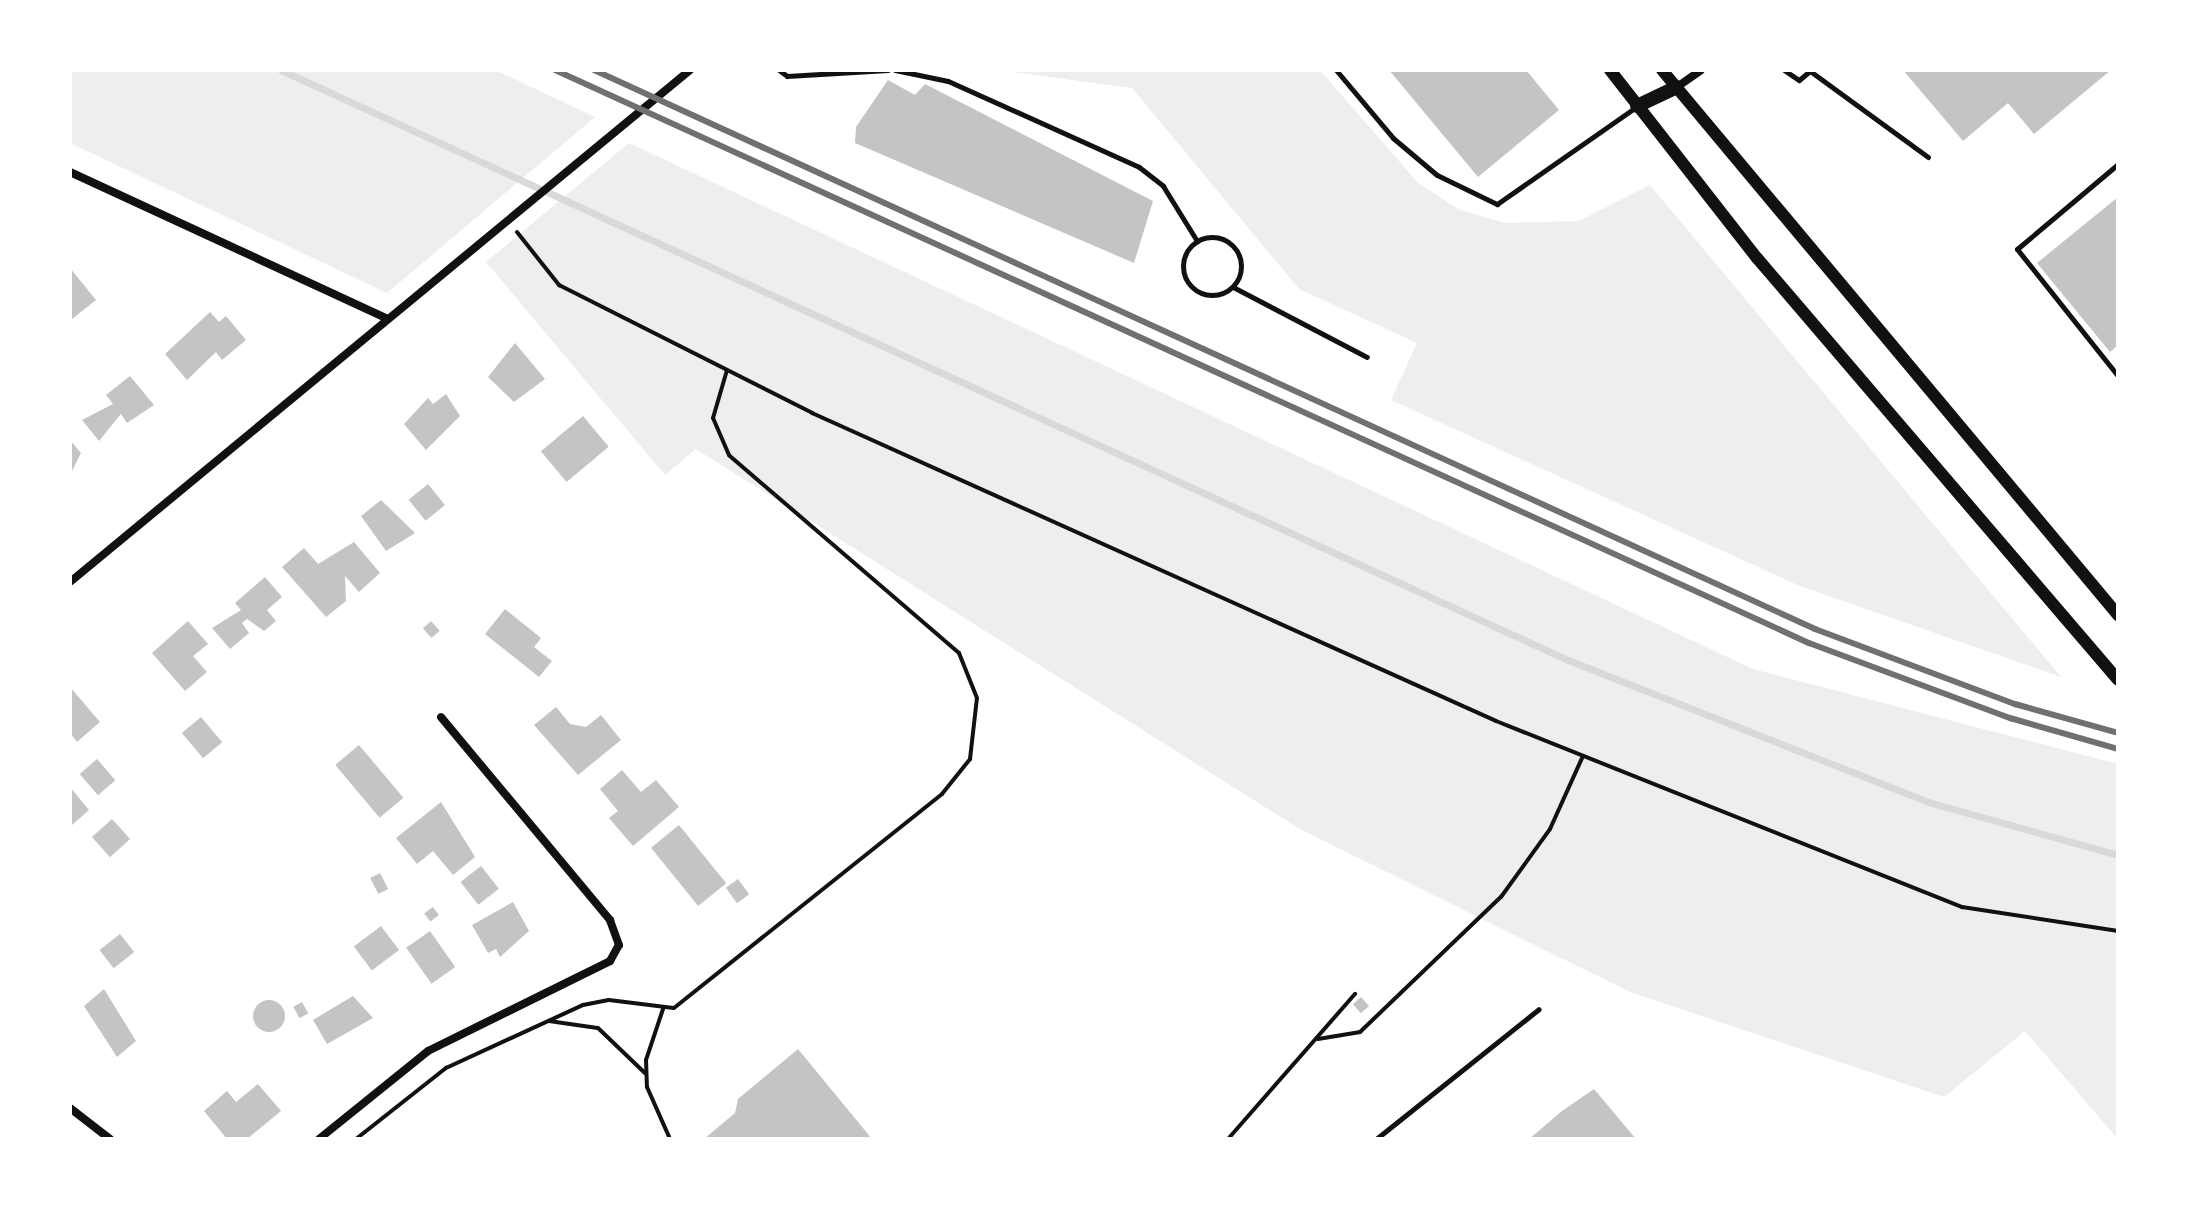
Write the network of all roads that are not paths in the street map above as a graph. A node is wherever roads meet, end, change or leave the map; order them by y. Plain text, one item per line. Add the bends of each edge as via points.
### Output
1 (690, 70) edge
2 (779, 70) edge
3 (888, 70) edge
4 (895, 70) edge
5 (1336, 70) edge
6 (1610, 70) edge
7 (1662, 70) edge
8 (1701, 70) edge
9 (1784, 70) edge
10 (1810, 70) edge
11 (1677, 87) junction
12 (1637, 106) junction
13 (1928, 157) dead end
14 (2118, 164) edge
15 (70, 172) edge
16 (1197, 241) junction
17 (1233, 287) junction
18 (388, 319) junction
19 (1367, 357) dead end
20 (2118, 376) edge
21 (70, 582) edge
22 (2118, 615) edge
23 (2118, 680) edge
24 (441, 717) dead end
25 (1539, 1009) dead end
26 (70, 1108) edge
27 (110, 1139) edge
28 (319, 1139) edge
29 (1376, 1139) edge

1 - 18 street
2 - 3 lane
4 - 16 lane via 948,81 1139,167 1163,186
5 - 12 lane via 1393,138 1437,175 1497,204
6 - 12 street
7 - 11 street
8 - 11 street
9 - 10 lane via 1799,80
10 - 13 lane
11 - 12 main road
11 - 22 street
12 - 23 street via 1757,258
14 - 20 lane via 2017,249
15 - 18 street
16 - 17 lane via 1214,237 1236,250 1242,267
16 - 17 lane via 1183,262 1188,283 1215,296
17 - 19 lane
18 - 21 street
24 - 28 street via 610,920 619,945 610,961 428,1051
25 - 29 lane
26 - 27 street

